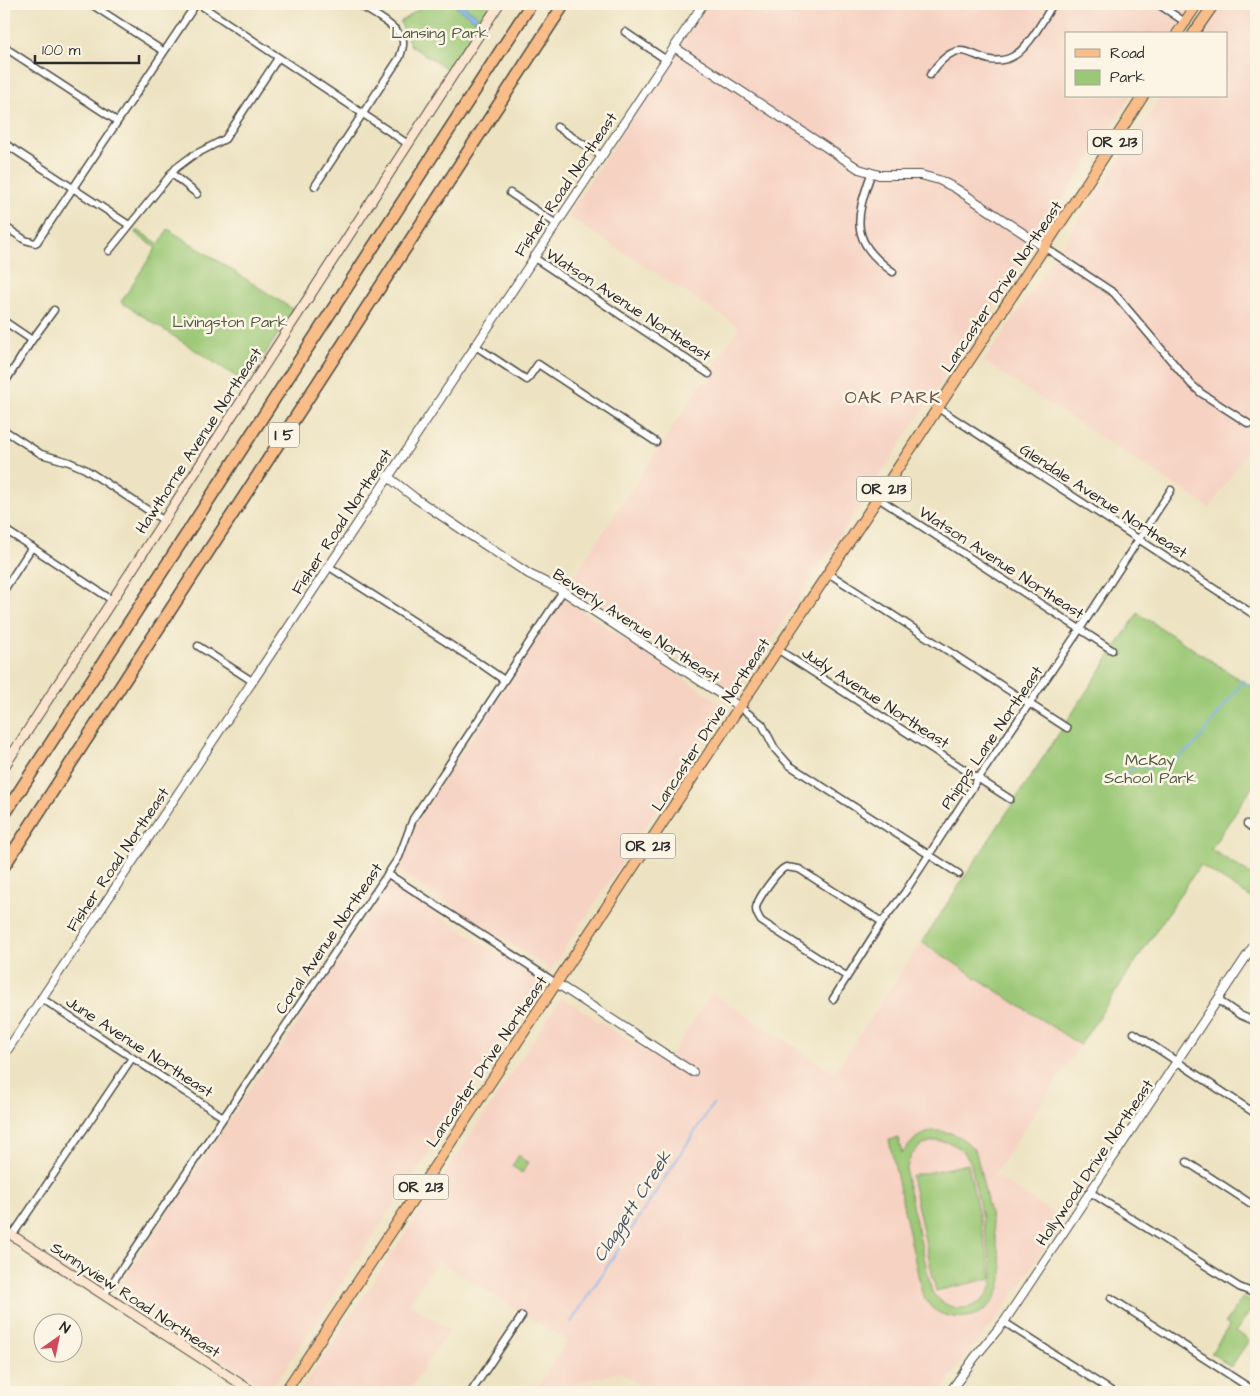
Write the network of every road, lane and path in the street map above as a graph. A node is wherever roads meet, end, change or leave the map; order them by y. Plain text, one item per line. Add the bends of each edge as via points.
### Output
1 (91, 4) edge
2 (198, 4) edge
3 (358, 4) edge
4 (499, 4) edge
5 (531, 4) edge
6 (564, 4) edge
7 (703, 4) edge
8 (1053, 4) edge
9 (1158, 4) edge
10 (1197, 4) edge
11 (1214, 4) edge
12 (1185, 22) junction
13 (625, 32) dead end
14 (1178, 32) edge
15 (1185, 32) edge
16 (1193, 32) edge
17 (4, 48) edge
18 (674, 48) junction
19 (163, 51) junction
20 (278, 58) junction
21 (665, 59) junction
22 (930, 75) dead end
23 (1142, 98) edge
24 (362, 114) junction
25 (117, 121) junction
26 (557, 127) dead end
27 (4, 143) edge
28 (408, 144) junction
29 (600, 156) junction
30 (171, 173) junction
31 (871, 174) junction
32 (315, 186) dead end
33 (72, 188) junction
34 (510, 193) dead end
35 (197, 194) dead end
36 (555, 223) junction
37 (129, 225) junction
38 (4, 226) edge
39 (1044, 248) junction
40 (109, 251) dead end
41 (533, 258) junction
42 (893, 272) dead end
43 (54, 310) dead end
44 (4, 321) edge
45 (32, 340) junction
46 (474, 345) junction
47 (709, 374) dead end
48 (4, 384) edge
49 (938, 408) junction
50 (1249, 424) dead end
51 (4, 430) edge
52 (656, 442) dead end
53 (387, 476) junction
54 (1171, 490) dead end
55 (878, 498) junction
56 (164, 520) junction
57 (4, 529) edge
58 (1139, 539) junction
59 (32, 547) junction
60 (328, 566) junction
61 (828, 573) junction
62 (4, 590) edge
63 (563, 591) junction
64 (112, 600) junction
65 (1256, 616) edge
66 (1080, 629) junction
67 (198, 646) dead end
68 (777, 649) junction
69 (1112, 650) dead end
70 (504, 680) junction
71 (252, 681) junction
72 (1029, 704) junction
73 (740, 706) junction
74 (1066, 728) dead end
75 (4, 767) edge
76 (978, 779) junction
77 (1010, 799) dead end
78 (4, 815) edge
79 (1247, 824) dead end
80 (1256, 831) edge
81 (929, 854) junction
82 (4, 866) edge
83 (388, 874) junction
84 (959, 874) dead end
85 (882, 922) junction
86 (1256, 942) edge
87 (846, 976) junction
88 (556, 983) junction
89 (41, 998) junction
90 (833, 998) dead end
91 (1218, 1000) junction
92 (1256, 1022) edge
93 (1134, 1033) dead end
94 (4, 1055) edge
95 (132, 1058) junction
96 (1177, 1062) junction
97 (693, 1072) dead end
98 (1256, 1114) edge
99 (223, 1116) junction
100 (1187, 1162) dead end
101 (1090, 1192) junction
102 (1256, 1207) edge
103 (4, 1230) edge
104 (12, 1236) junction
105 (1256, 1294) edge
106 (104, 1295) junction
107 (1111, 1298) dead end
108 (522, 1316) dead end
109 (1004, 1322) junction
110 (1254, 1390) edge
111 (253, 1392) edge
112 (285, 1392) edge
113 (471, 1392) edge
114 (950, 1392) edge
115 (1113, 1392) edge

1 - 19 street
2 - 19 street
2 - 20 street
3 - 24 street via 395,29 403,44 400,57
4 - 28 main road, Hawthorne Avenue Northeast
5 - 78 highway, I 5
6 - 82 highway, I 5
7 - 18 street, Fisher Road Northeast
8 - 22 street via 1028,44 1009,59 996,61 962,51 949,54
9 - 12 street
10 - 12 main road
11 - 16 main road
12 - 14 main road
12 - 15 main road via 1189,25
13 - 21 street
17 - 25 street
18 - 21 street, Fisher Road Northeast
18 - 31 street
19 - 25 street
20 - 24 street
20 - 30 street via 225,139 192,156
21 - 29 street, Fisher Road Northeast
23 - 39 main road, Lancaster Drive Northeast / OR 213
24 - 28 street
24 - 32 street
25 - 33 street
26 - 29 street
27 - 33 street
28 - 56 main road, Hawthorne Avenue Northeast
29 - 36 street, Fisher Road Northeast
30 - 35 street
30 - 37 street
31 - 39 street via 921,174 939,180
31 - 42 street via 859,214 861,237 872,255
33 - 37 street
33 - 38 street via 35,243
34 - 36 street
36 - 41 street, Fisher Road Northeast
37 - 40 street
39 - 49 main road, Lancaster Drive Northeast / OR 213
39 - 50 street via 1114,293 1195,388
41 - 46 street, Fisher Road Northeast
41 - 47 street, Watson Avenue Northeast
43 - 45 street
44 - 45 street
45 - 48 street
46 - 52 street via 527,380 538,364
46 - 53 street, Fisher Road Northeast
49 - 55 main road, Lancaster Drive Northeast / OR 213
49 - 58 street, Glendale Avenue Northeast
51 - 56 street via 41,454 85,469
53 - 60 street, Fisher Road Northeast
53 - 63 street, Beverly Avenue Northeast via 529,574
54 - 58 street, Phipps Lane Northeast
55 - 61 main road, Lancaster Drive Northeast / OR 213
55 - 66 street, Watson Avenue Northeast
56 - 64 main road, Hawthorne Avenue Northeast
57 - 59 street
58 - 65 street, Glendale Avenue Northeast
58 - 66 street, Phipps Lane Northeast
59 - 62 street
59 - 64 street
60 - 70 street
60 - 71 street, Fisher Road Northeast
61 - 68 main road, Lancaster Drive Northeast / OR 213
61 - 72 street
63 - 70 street, Coral Avenue Northeast
63 - 73 street, Beverly Avenue Northeast
64 - 75 main road, Hawthorne Avenue Northeast
66 - 69 street, Watson Avenue Northeast
66 - 72 street, Phipps Lane Northeast
67 - 71 street
68 - 73 main road, Lancaster Drive Northeast / OR 213
68 - 76 street, Judy Avenue Northeast
70 - 83 street, Coral Avenue Northeast via 413,818 401,853
71 - 89 street, Fisher Road Northeast
72 - 74 street
72 - 76 street, Phipps Lane Northeast
73 - 81 street, Beverly Avenue Northeast via 762,724 775,749 789,765
73 - 88 main road, Lancaster Drive Northeast / OR 213
76 - 77 street, Judy Avenue Northeast
76 - 81 street, Phipps Lane Northeast
79 - 80 street
81 - 84 street, Beverly Avenue Northeast
81 - 85 street, Phipps Lane Northeast
83 - 88 street
83 - 99 street, Coral Avenue Northeast
85 - 87 street, Phipps Lane Northeast
85 - 87 street via 800,869 786,867 778,873 758,904 756,910 761,921
86 - 91 street, Hollywood Drive Northeast
87 - 90 street, Phipps Lane Northeast
88 - 97 street
88 - 112 main road, Lancaster Drive Northeast / OR 213
89 - 94 street, Fisher Road Northeast
89 - 95 street, June Avenue Northeast
91 - 92 street
91 - 96 street, Hollywood Drive Northeast
93 - 96 street
95 - 99 street, June Avenue Northeast
95 - 104 street
96 - 98 street
96 - 101 street, Hollywood Drive Northeast
99 - 106 street, Coral Avenue Northeast
100 - 102 street
101 - 105 street
101 - 109 street, Hollywood Drive Northeast
103 - 104 main road, Sunnyview Road Northeast
104 - 106 main road, Sunnyview Road Northeast
106 - 111 main road, Sunnyview Road Northeast
107 - 110 street
108 - 113 street
109 - 114 street, Hollywood Drive Northeast
109 - 115 street

